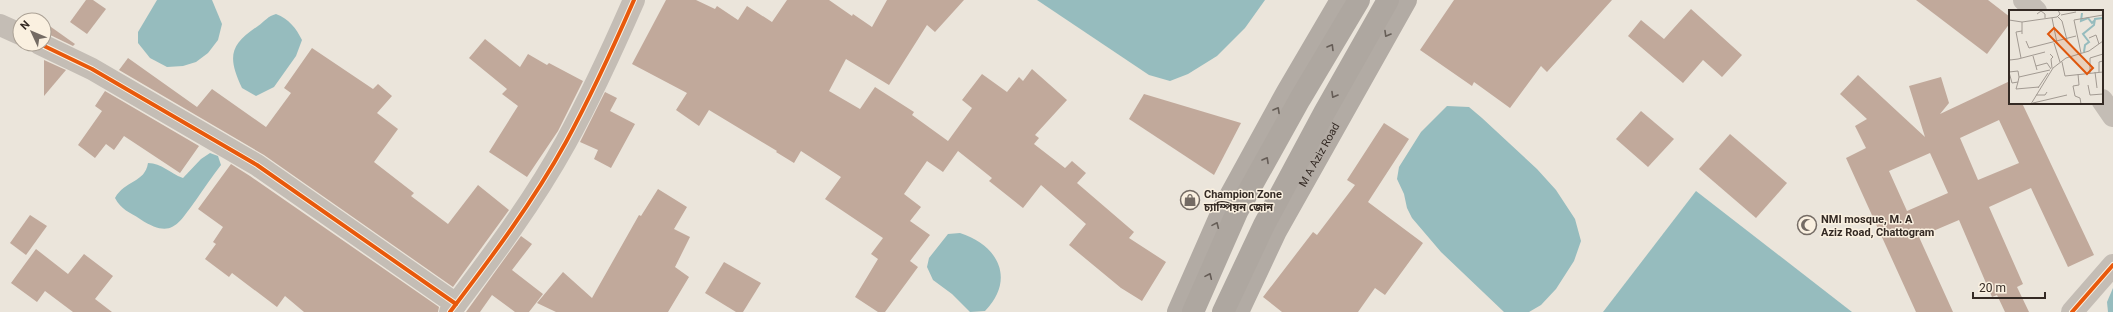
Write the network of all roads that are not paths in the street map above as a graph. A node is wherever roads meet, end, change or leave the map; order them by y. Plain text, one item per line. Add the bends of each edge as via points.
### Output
1 (634, 0) edge
2 (1341, 0) edge
3 (1358, 0) edge
4 (1388, 0) edge
5 (1406, 0) edge
6 (2024, 0) edge
7 (2035, 10) edge
8 (0, 24) edge
9 (12, 30) edge
10 (52, 50) edge
11 (2103, 101) edge
12 (2113, 116) edge
13 (2113, 265) edge
14 (453, 308) edge
15 (1178, 312) edge
16 (1193, 312) edge
17 (1223, 312) edge
18 (1238, 312) edge
19 (2072, 312) edge

1 - 14 street via 565,143 499,245
15 -> 2 main road via 1224,206
16 -> 3 highway via 1237,212
4 -> 17 highway via 1264,225
5 -> 18 main road, M A Aziz Road via 1276,231
6 - 7 street
8 - 9 street
10 - 14 street via 92,69 257,165
11 - 12 street
13 - 19 street

